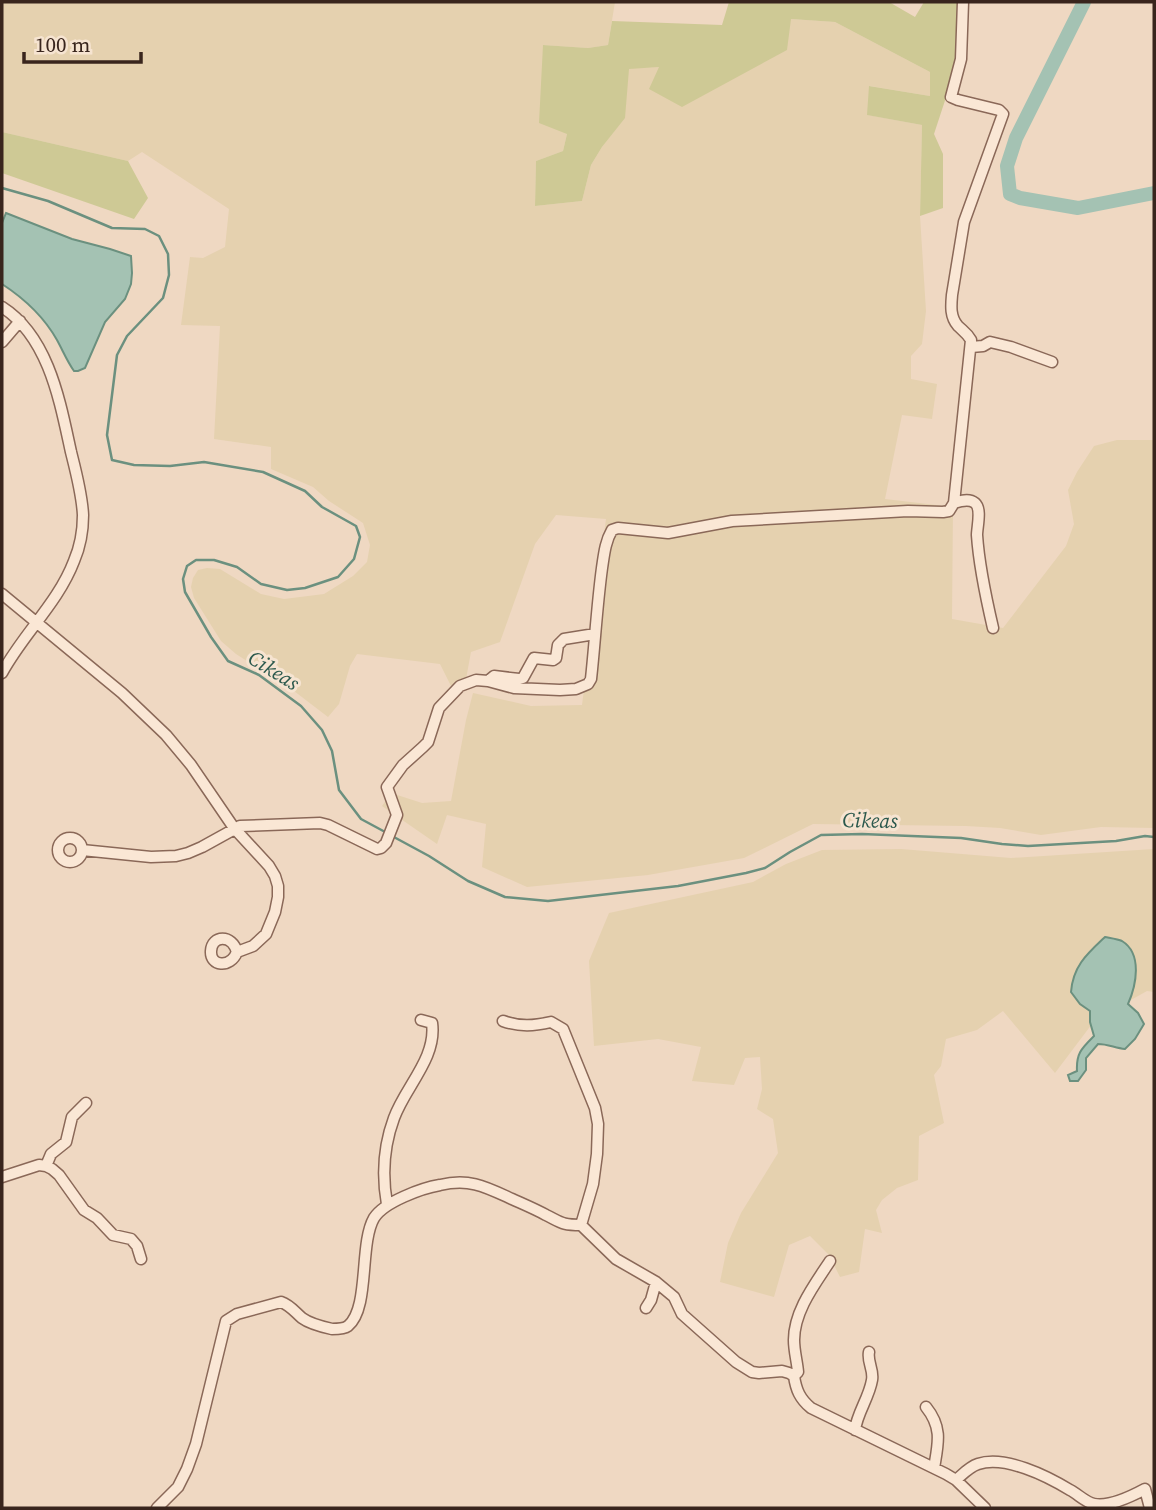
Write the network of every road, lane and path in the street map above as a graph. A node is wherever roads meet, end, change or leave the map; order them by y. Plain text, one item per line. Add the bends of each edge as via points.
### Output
1 (963, 2) edge
2 (2, 307) edge
3 (20, 321) junction
4 (2, 342) edge
5 (971, 347) junction
6 (1052, 362) dead end
7 (954, 503) junction
8 (2, 594) edge
9 (37, 622) junction
10 (993, 628) dead end
11 (595, 634) junction
12 (2, 673) edge
13 (488, 681) junction
14 (234, 828) junction
15 (82, 850) dead end
16 (237, 952) dead end
17 (421, 1020) dead end
18 (503, 1021) dead end
19 (86, 1103) dead end
20 (46, 1166) junction
21 (2, 1177) edge
22 (387, 1204) junction
23 (581, 1226) junction
24 (141, 1259) dead end
25 (830, 1261) dead end
26 (656, 1282) junction
27 (646, 1308) dead end
28 (869, 1352) dead end
29 (793, 1376) junction
30 (926, 1407) dead end
31 (855, 1430) junction
32 (934, 1468) junction
33 (956, 1480) junction
34 (1082, 1503) edge
35 (157, 1508) edge
36 (985, 1508) edge
37 (1150, 1508) edge

1 - 5 street via 961,59 951,97 1003,114 964,222 952,295 953,319 969,336
2 - 3 street
3 - 4 street
3 - 9 street via 54,384 83,514 73,563
5 - 6 street via 990,342
5 - 7 street
7 - 10 street via 967,500 979,509 977,538
7 - 11 street via 943,512 732,521 668,533 612,530
8 - 9 street
9 - 12 street
9 - 14 street via 166,735
11 - 13 street via 564,639 556,658 534,658 523,678 494,676
11 - 13 street via 591,679 583,687 514,688
13 - 14 street via 468,682 453,692 439,709 428,742 390,780 387,787 397,815 384,847 377,849 320,823
14 - 15 street via 176,856
14 - 16 street via 269,866 278,886 266,934
17 - 22 street via 432,1024 432,1041 388,1137
18 - 23 street via 527,1026 551,1022 563,1029 595,1108 597,1154
19 - 20 street via 72,1117 66,1142 51,1154
20 - 21 street
20 - 24 street via 113,1235 131,1239
22 - 23 street via 438,1185 469,1183 490,1188 564,1225
22 - 35 street via 374,1219 367,1238 358,1307 348,1326 332,1329 316,1324 281,1302 226,1321 191,1458 181,1482
23 - 26 street via 616,1259
25 - 29 street via 796,1323 793,1341 798,1372
26 - 27 street
26 - 29 street via 674,1297 682,1314 736,1362 752,1372 782,1371
28 - 31 street via 873,1376
29 - 31 street via 804,1403
30 - 32 street via 937,1423
31 - 32 street
32 - 33 street
33 - 34 street via 980,1463 1014,1465 1048,1478
33 - 36 street
34 - 37 street via 1128,1498 1145,1489

